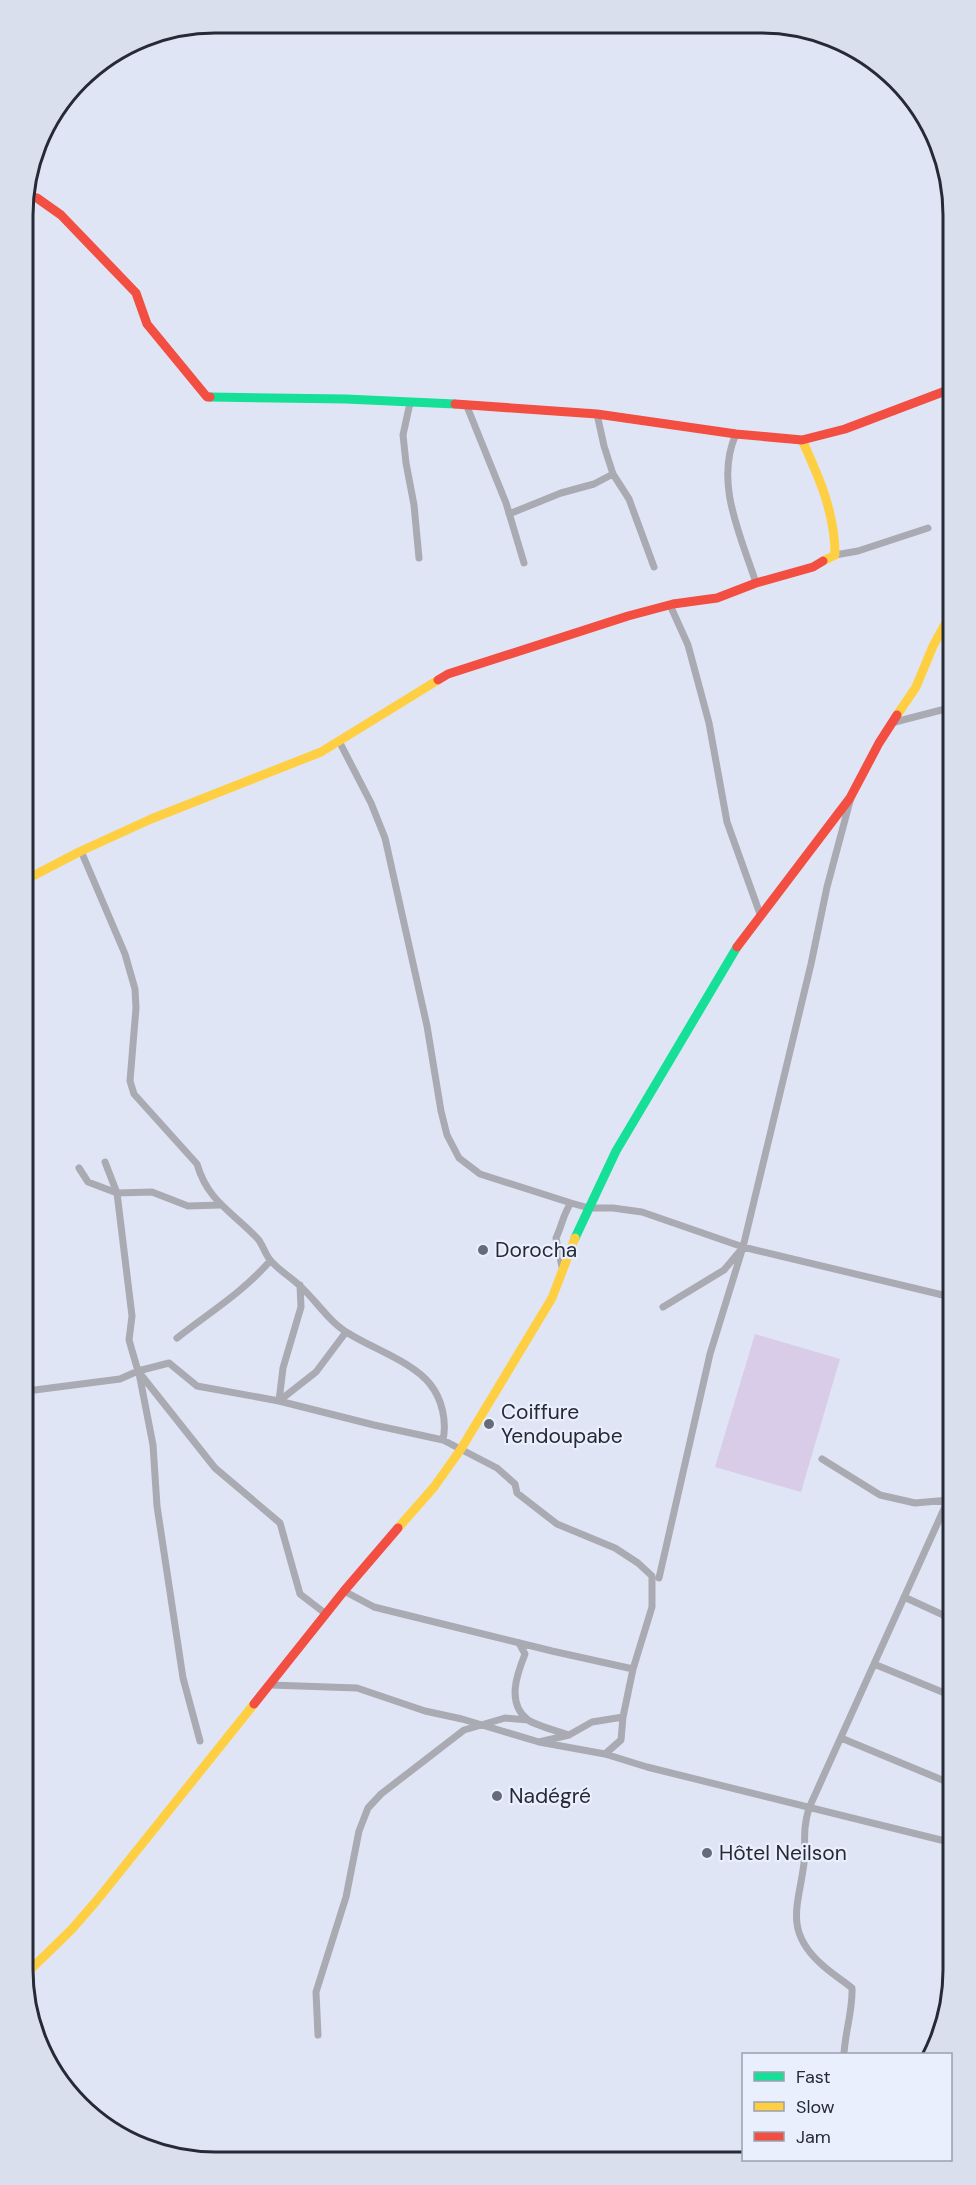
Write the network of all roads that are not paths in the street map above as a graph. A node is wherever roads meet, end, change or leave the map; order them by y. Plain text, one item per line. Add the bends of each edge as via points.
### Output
1 (34, 197) edge
2 (943, 392) edge
3 (410, 403) junction
4 (466, 404) junction
5 (597, 414) junction
6 (736, 434) junction
7 (802, 440) junction
8 (613, 474) junction
9 (509, 514) junction
10 (928, 528) dead end
11 (835, 555) junction
12 (419, 558) dead end
13 (524, 563) dead end
14 (654, 567) dead end
15 (756, 583) junction
16 (670, 605) junction
17 (943, 629) edge
18 (943, 710) edge
19 (895, 722) junction
20 (339, 741) junction
21 (850, 798) junction
22 (81, 850) junction
23 (33, 876) edge
24 (760, 914) junction
25 (105, 1162) dead end
26 (79, 1168) dead end
27 (117, 1193) junction
28 (571, 1203) junction
29 (220, 1205) junction
30 (589, 1208) junction
31 (743, 1247) junction
32 (270, 1261) junction
33 (562, 1267) junction
34 (300, 1285) junction
35 (943, 1295) edge
36 (663, 1306) dead end
37 (346, 1332) junction
38 (177, 1338) dead end
39 (138, 1371) junction
40 (33, 1389) edge
41 (279, 1401) junction
42 (443, 1440) junction
43 (461, 1449) junction
44 (822, 1459) dead end
45 (943, 1501) edge
46 (943, 1515) edge
47 (659, 1578) dead end
48 (344, 1591) junction
49 (904, 1597) junction
50 (326, 1614) junction
51 (943, 1615) edge
52 (519, 1643) junction
53 (874, 1664) junction
54 (633, 1669) junction
55 (270, 1685) junction
56 (943, 1692) edge
57 (622, 1717) junction
58 (528, 1719) junction
59 (483, 1726) junction
60 (569, 1735) junction
61 (841, 1738) junction
62 (200, 1741) dead end
63 (539, 1742) junction
64 (605, 1754) junction
65 (943, 1780) edge
66 (809, 1808) junction
67 (943, 1841) edge
68 (33, 1967) edge
69 (318, 2035) dead end
70 (844, 2053) edge

1 - 3 street via 61,215 136,293 147,324 207,397
2 - 7 street via 845,429
3 - 4 street
3 - 12 street via 403,435
4 - 5 street
4 - 9 street
5 - 6 street
5 - 8 street
6 - 7 street
6 - 15 street via 727,469 729,497
7 - 11 street via 828,502
8 - 9 street
8 - 14 street via 629,499
9 - 13 street
10 - 11 street
11 - 15 street via 813,567
15 - 16 street via 717,598
16 - 20 street via 448,675
16 - 24 street via 688,645 709,723 727,822
17 - 19 street
18 - 19 street
19 - 21 street via 879,743
20 - 22 street via 321,752
20 - 28 street via 385,838 447,1135 459,1158 480,1174
21 - 24 street
21 - 31 street
22 - 23 street
22 - 29 street via 125,954 135,989 130,1081 134,1094 197,1164
24 - 30 street via 729,958 616,1151
25 - 27 street
26 - 27 street via 88,1182
27 - 29 street via 152,1192 188,1206
27 - 39 street via 132,1316 129,1340
28 - 30 street
28 - 33 street via 556,1238
29 - 32 street via 258,1239
30 - 31 street via 642,1212
30 - 33 street
31 - 35 street
31 - 36 street via 724,1270
31 - 47 street via 710,1354
32 - 34 street
32 - 38 street via 228,1301
33 - 43 street via 552,1298
34 - 37 street
34 - 41 street via 301,1307 283,1368
37 - 41 street via 316,1372
37 - 42 street via 430,1383 444,1415
39 - 40 street via 120,1379
39 - 41 street via 169,1363 197,1386
39 - 50 street via 215,1468 280,1523 300,1594
39 - 62 street via 153,1445 157,1506 183,1678
41 - 42 street
42 - 43 street
43 - 48 street via 434,1487
43 - 54 street via 497,1468 515,1484 517,1494 556,1524 615,1548 652,1576 652,1607
44 - 45 street via 880,1495 915,1503
46 - 49 street
48 - 50 street
48 - 52 street via 374,1607
49 - 51 street
49 - 53 street
50 - 55 street
52 - 54 street
52 - 58 street via 525,1654 514,1686 517,1705
53 - 56 street
53 - 61 street
54 - 57 street
55 - 59 street via 357,1688
55 - 68 street via 98,1899
57 - 60 street via 592,1722
57 - 64 street via 621,1740
58 - 59 street via 505,1718
58 - 60 street
59 - 63 street
59 - 69 street via 464,1730 368,1808 359,1831 346,1897 316,1992
60 - 63 street
61 - 65 street
61 - 66 street
63 - 64 street
64 - 66 street
66 - 67 street
66 - 70 street via 804,1825 797,1933 819,1962 852,1988

